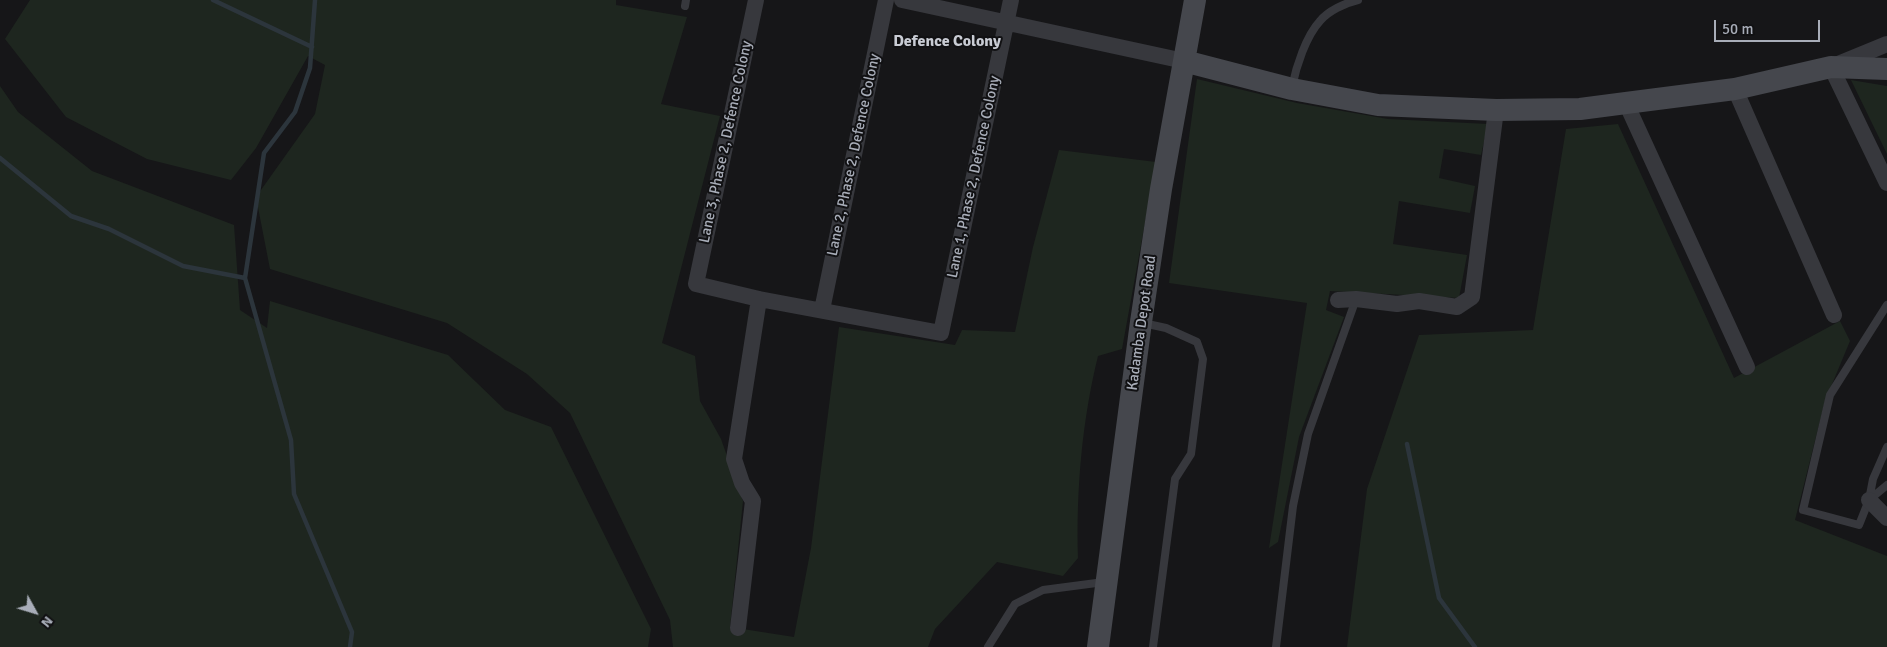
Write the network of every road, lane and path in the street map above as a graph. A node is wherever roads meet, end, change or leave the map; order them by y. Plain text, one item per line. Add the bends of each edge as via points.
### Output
1 (756, 0) edge
2 (886, 0) edge
3 (902, 0) edge
4 (1011, 0) edge
5 (1195, 0) edge
6 (1358, 0) edge
7 (1007, 22) junction
8 (1887, 44) edge
9 (1184, 61) junction
10 (1831, 68) junction
11 (1887, 69) edge
12 (1735, 88) junction
13 (1292, 89) junction
14 (1626, 103) junction
15 (1496, 110) junction
16 (1887, 183) edge
17 (759, 299) junction
18 (1356, 299) junction
19 (1338, 300) dead end
20 (1887, 305) edge
21 (822, 310) junction
22 (1834, 315) dead end
23 (1141, 322) junction
24 (1747, 367) dead end
25 (1887, 447) edge
26 (1887, 485) edge
27 (1869, 500) junction
28 (1887, 518) edge
29 (1107, 582) junction
30 (738, 628) dead end
31 (988, 647) edge
32 (1098, 647) edge
33 (1153, 647) edge
34 (1276, 647) edge

1 - 17 street, Lane 3, Phase 2, Defence Colony via 696,284
2 - 21 street, Lane 2, Phase 2, Defence Colony
3 - 7 street
4 - 7 street, Lane 1, Phase 2, Defence Colony
5 - 9 street, Kadamba Depot Road
6 - 13 lane via 1319,22 1304,48
7 - 9 street
7 - 21 street, Lane 1, Phase 2, Defence Colony via 941,332
8 - 10 street
9 - 13 street
9 - 23 street, Kadamba Depot Road
10 - 11 street
10 - 12 street
10 - 16 street
12 - 14 street
12 - 22 street
13 - 15 street via 1378,104
14 - 15 street via 1580,108
14 - 24 street
15 - 18 street via 1472,297 1457,307 1419,301 1397,304
17 - 21 street
17 - 30 street via 734,459 742,483 753,501
18 - 19 street
18 - 34 lane via 1308,434 1293,506
20 - 27 lane via 1830,395 1803,510 1859,526
23 - 29 street, Kadamba Depot Road
23 - 33 lane via 1166,328 1197,342 1203,360 1191,454 1175,479
25 - 27 lane via 1873,479
26 - 27 lane
27 - 28 street
29 - 31 lane via 1043,590 1015,604
29 - 32 street, Kadamba Depot Road

